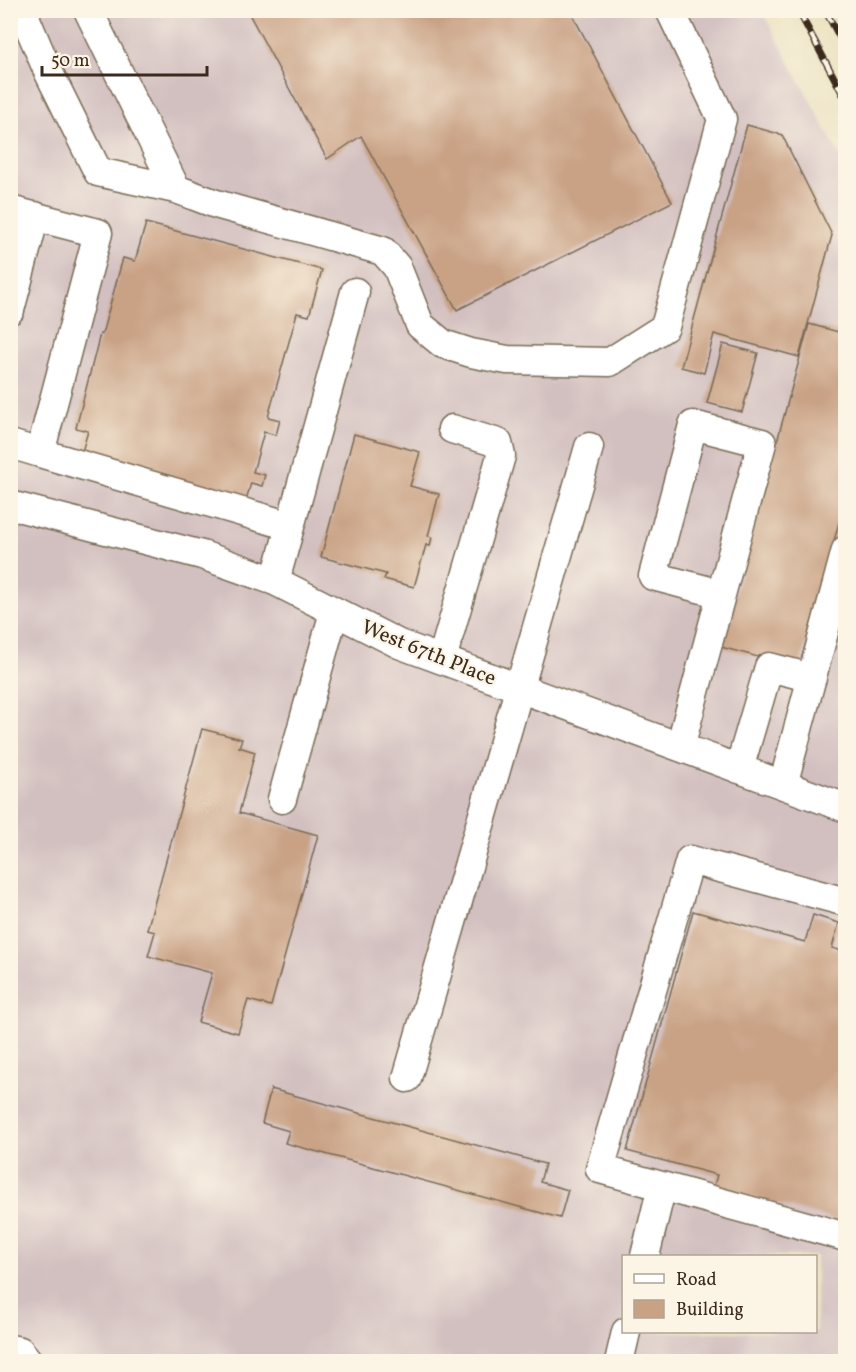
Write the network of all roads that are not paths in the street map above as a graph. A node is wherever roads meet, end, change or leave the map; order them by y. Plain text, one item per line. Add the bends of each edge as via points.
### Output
1 (27, 10) edge
2 (88, 10) edge
3 (670, 10) edge
4 (176, 189) junction
5 (23, 213) edge
6 (355, 291) dead end
7 (10, 310) edge
8 (452, 429) dead end
9 (10, 444) edge
10 (589, 447) dead end
11 (39, 453) junction
12 (10, 505) edge
13 (290, 526) junction
14 (846, 550) edge
15 (275, 581) junction
16 (721, 594) junction
17 (334, 612) junction
18 (442, 659) junction
19 (812, 678) junction
20 (519, 688) junction
21 (680, 747) junction
22 (740, 769) junction
23 (783, 785) junction
24 (282, 799) dead end
25 (843, 801) edge
26 (846, 902) edge
27 (407, 1078) dead end
28 (662, 1186) junction
29 (846, 1237) edge
30 (645, 1255) edge
31 (626, 1333) edge
32 (10, 1348) edge
33 (29, 1362) edge
34 (619, 1362) edge

1 - 4 street via 25,17 47,69 98,172
2 - 4 street
3 - 4 street via 722,119 665,327 610,362 507,360 443,344 420,325 397,267 383,251
5 - 7 street
5 - 11 street via 98,233
6 - 13 street
8 - 18 street via 498,443 501,456
9 - 11 street
10 - 20 street
11 - 13 street
12 - 15 street, West 67th Place via 202,555
13 - 15 street
14 - 19 street
15 - 17 street, West 67th Place
16 - 16 street via 762,443 693,425 653,576
16 - 21 street
17 - 18 street, West 67th Place via 399,644
17 - 24 street
18 - 20 street, West 67th Place
19 - 22 street via 769,667
19 - 23 street
20 - 21 street, West 67th Place
20 - 27 street
21 - 22 street, West 67th Place
22 - 23 street, West 67th Place
23 - 25 street, West 67th Place
26 - 28 street via 690,860 600,1169
28 - 29 street
28 - 30 street
31 - 34 street
32 - 33 street via 20,1351

